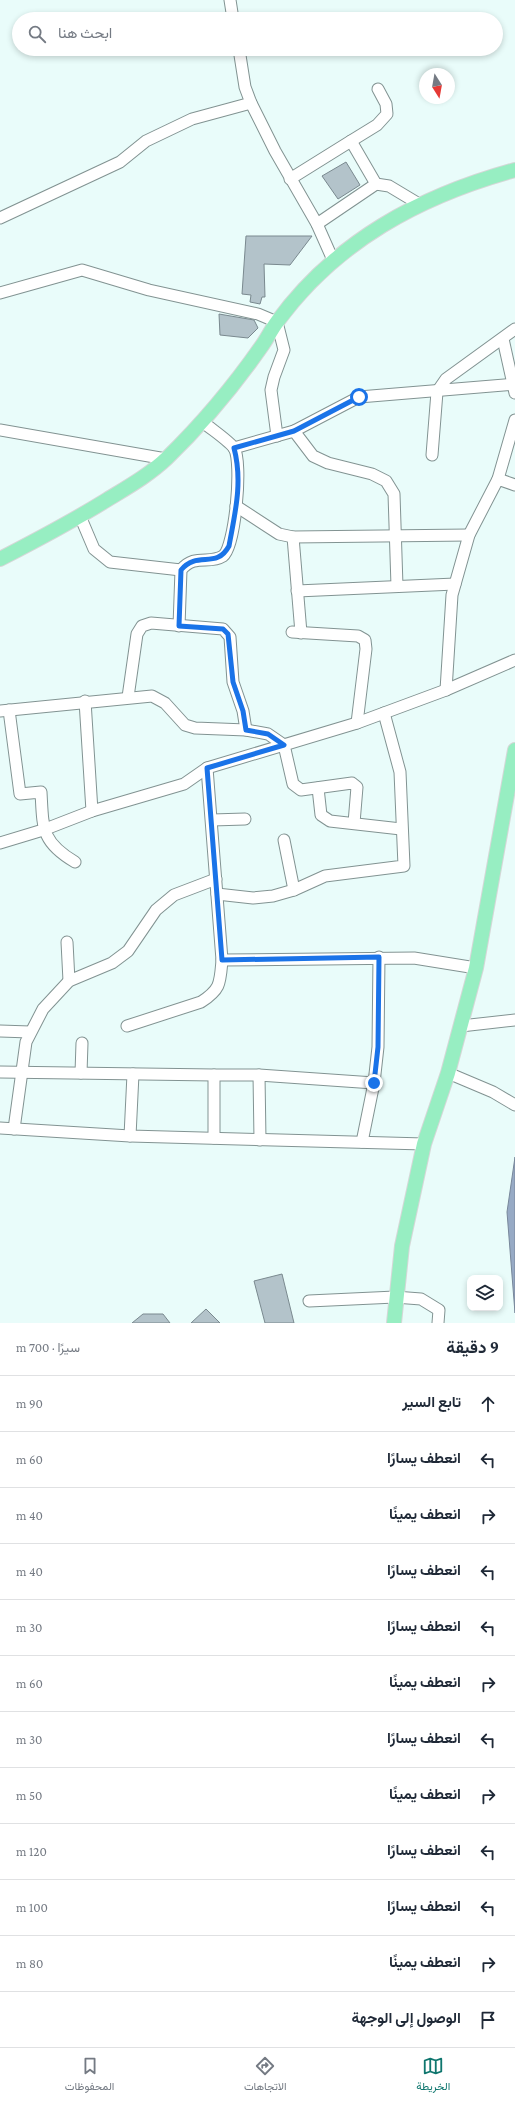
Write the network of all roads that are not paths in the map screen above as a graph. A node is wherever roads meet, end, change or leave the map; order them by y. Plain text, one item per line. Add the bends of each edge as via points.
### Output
1 (230, 0) edge
2 (233, 12) edge
3 (240, 56) edge
4 (378, 89) dead end
5 (251, 103) junction
6 (352, 141) junction
7 (515, 170) edge
8 (290, 179) junction
9 (376, 184) junction
10 (419, 204) junction
11 (0, 218) edge
12 (317, 224) junction
13 (333, 260) junction
14 (0, 293) edge
15 (277, 322) junction
16 (515, 329) edge
17 (503, 339) junction
18 (514, 387) edge
19 (437, 392) junction
20 (515, 420) edge
21 (203, 422) junction
22 (0, 430) edge
23 (294, 431) junction
24 (277, 436) junction
25 (234, 448) junction
26 (432, 456) dead end
27 (166, 459) junction
28 (498, 479) junction
29 (515, 485) edge
30 (236, 506) junction
31 (80, 516) junction
32 (469, 535) junction
33 (397, 536) junction
34 (293, 537) junction
35 (0, 558) edge
36 (181, 570) junction
37 (455, 584) junction
38 (397, 586) junction
39 (297, 591) junction
40 (179, 626) junction
41 (515, 660) edge
42 (446, 690) junction
43 (128, 697) junction
44 (85, 701) junction
45 (4, 710) edge
46 (384, 713) junction
47 (357, 723) junction
48 (246, 730) junction
49 (284, 745) junction
50 (514, 757) edge
51 (207, 768) junction
52 (318, 788) junction
53 (92, 811) junction
54 (245, 819) dead end
55 (212, 820) junction
56 (354, 823) junction
57 (401, 829) junction
58 (43, 830) junction
59 (284, 840) dead end
60 (0, 844) edge
61 (75, 862) dead end
62 (216, 879) junction
63 (294, 890) junction
64 (217, 894) junction
65 (67, 942) dead end
66 (379, 957) junction
67 (222, 960) junction
68 (476, 968) junction
69 (69, 981) junction
70 (515, 1020) edge
71 (127, 1026) dead end
72 (461, 1026) junction
73 (0, 1031) edge
74 (30, 1032) junction
75 (82, 1043) dead end
76 (0, 1072) edge
77 (21, 1072) junction
78 (81, 1073) junction
79 (448, 1073) junction
80 (133, 1074) junction
81 (214, 1075) junction
82 (259, 1075) junction
83 (374, 1083) junction
84 (515, 1105) edge
85 (0, 1128) edge
86 (14, 1129) junction
87 (130, 1136) junction
88 (214, 1138) junction
89 (260, 1140) junction
90 (362, 1142) junction
91 (424, 1144) junction
92 (395, 1297) junction
93 (309, 1301) dead end
94 (394, 1323) edge
95 (438, 1323) edge

1 - 2 street
3 - 5 street via 245,87
4 - 6 street via 386,104 387,114 377,125
5 - 8 street
5 - 11 street via 192,120 146,142 120,162
6 - 8 street
6 - 9 street
7 - 10 main road
8 - 12 street
9 - 10 street via 389,186
9 - 12 street
10 - 13 main road via 365,235
12 - 13 street
13 - 15 main road
14 - 15 street via 82,270 149,290 258,314
15 - 21 main road via 262,347
15 - 24 street via 284,350 271,390
16 - 17 street
17 - 18 street
17 - 19 street via 446,379
18 - 19 street
19 - 23 street via 359,397
19 - 26 street
20 - 28 street
21 - 25 street
21 - 27 main road
22 - 27 street
23 - 24 street
23 - 33 street via 313,456 372,474 386,481 394,494
24 - 25 street
25 - 30 street via 239,466
27 - 31 main road via 141,479
28 - 29 street
28 - 32 street
30 - 34 street via 274,532
30 - 36 street via 229,546 224,555 187,563
31 - 35 main road
31 - 36 street via 94,549 110,562
32 - 33 street
32 - 37 street
33 - 34 street
33 - 38 street
34 - 39 street
36 - 40 street
37 - 38 street
37 - 42 street
38 - 39 street
39 - 47 street via 296,632 358,636 364,640 366,649
40 - 43 street via 151,622 142,626 137,634
40 - 48 street via 223,629 228,634 233,682 242,705
41 - 42 street
42 - 46 street
43 - 44 street
43 - 48 street via 152,696 165,703 185,725 195,728
44 - 45 street
44 - 53 street
45 - 58 street via 20,794 41,792
46 - 47 street
46 - 57 street via 400,772
47 - 49 street
48 - 49 street via 268,734
49 - 51 street
49 - 52 street via 293,784 301,790
50 - 68 main road
51 - 53 street via 184,784
51 - 55 street
52 - 56 street via 321,815 330,821
52 - 56 street via 352,783 357,788
53 - 58 street
54 - 55 street
55 - 62 street
56 - 57 street
57 - 63 street via 404,866 325,876
58 - 60 street
58 - 61 street via 50,842
59 - 63 street
62 - 64 street
62 - 69 street via 174,895 156,910 128,950 112,963
63 - 64 street via 253,898
64 - 67 street
65 - 69 street
66 - 67 street
66 - 68 street via 414,958
66 - 83 street via 378,1047
67 - 71 street via 220,986 212,995 201,1002
68 - 72 main road
69 - 74 street via 43,1009
70 - 72 street
72 - 79 main road
73 - 74 street
74 - 77 street
75 - 78 street
76 - 77 street
77 - 78 street
77 - 86 street
78 - 80 street
79 - 84 street via 493,1092
79 - 91 main road
80 - 81 street
80 - 87 street
81 - 82 street
81 - 88 street
82 - 83 street
82 - 89 street
83 - 90 street
85 - 86 street
86 - 87 street
87 - 88 street
88 - 89 street
89 - 90 street
90 - 91 street
91 - 92 main road via 402,1246
92 - 93 street
92 - 94 main road
92 - 95 street via 421,1299 433,1306 439,1310

